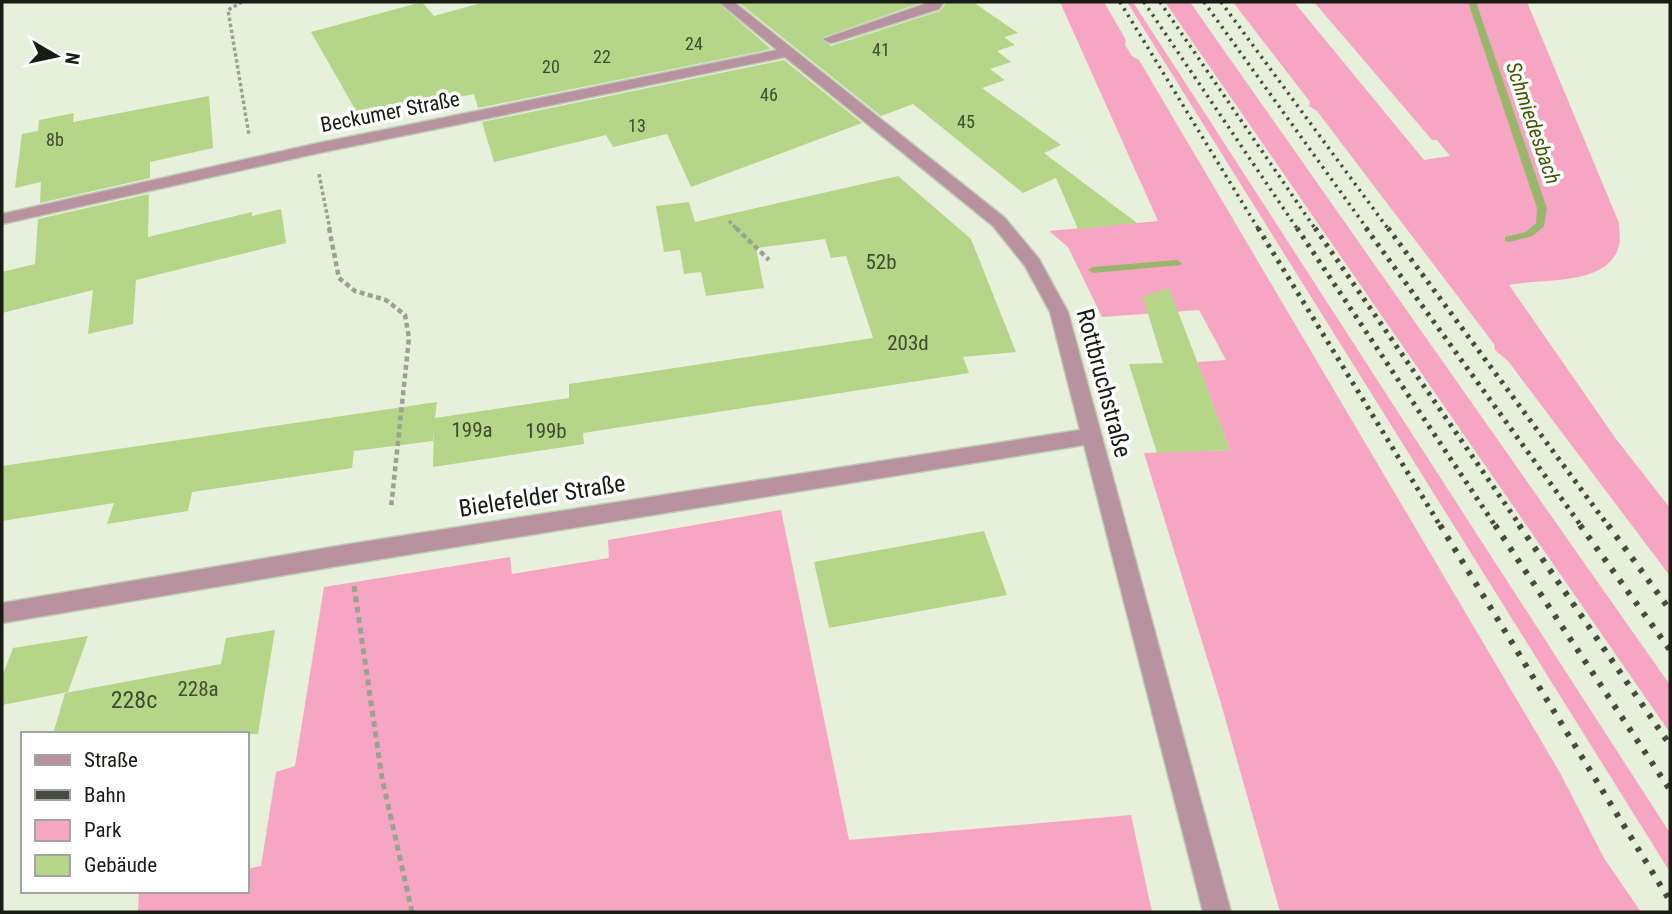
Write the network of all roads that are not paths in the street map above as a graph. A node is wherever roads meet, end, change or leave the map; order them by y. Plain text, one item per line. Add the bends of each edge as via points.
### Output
1 (726, 2) edge
2 (937, 2) edge
3 (830, 39) dead end
4 (788, 52) junction
5 (2, 219) edge
6 (1091, 437) junction
7 (2, 613) edge
8 (1217, 912) edge

1 - 4 street, Rottbruchstraße
2 - 3 street
4 - 5 street, Beckumer Straße via 314,149
4 - 6 street, Rottbruchstraße via 999,222 1033,263 1059,312
6 - 7 street, Bielefelder Straße
6 - 8 street, Rottbruchstraße

